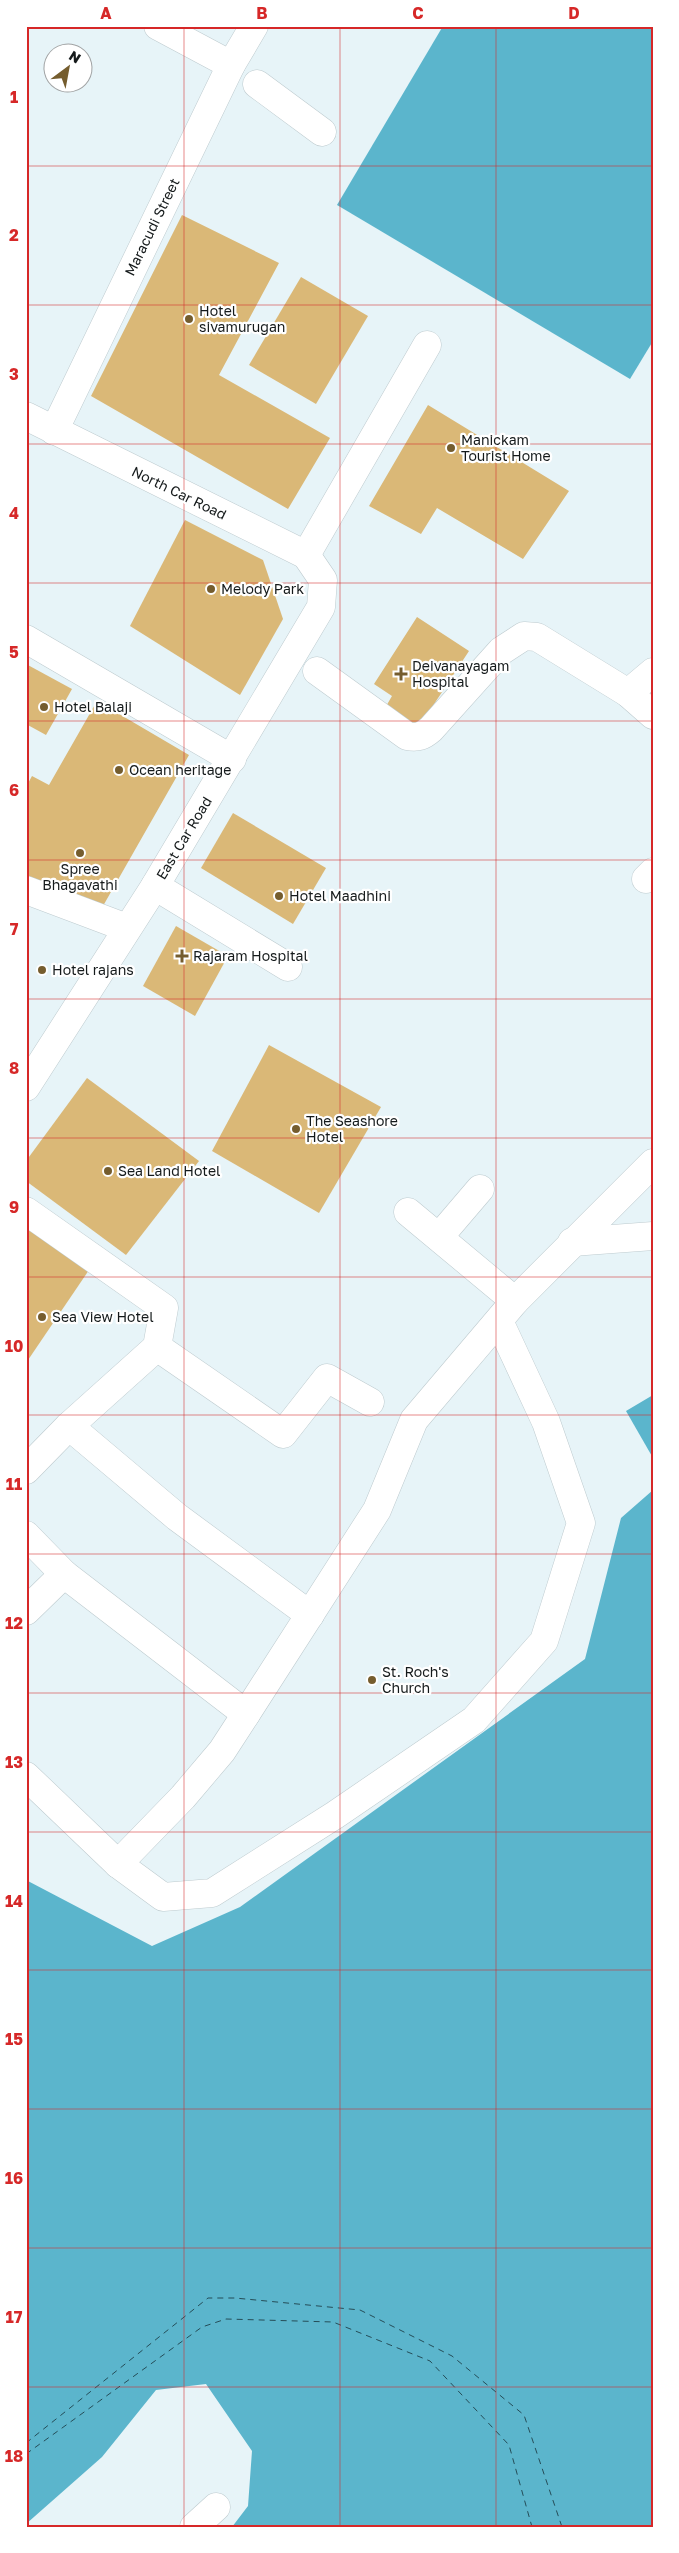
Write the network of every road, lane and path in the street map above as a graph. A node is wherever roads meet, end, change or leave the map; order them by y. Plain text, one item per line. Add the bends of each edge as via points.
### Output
1 (158, 26) edge
2 (254, 26) edge
3 (230, 65) junction
4 (256, 84) dead end
5 (322, 132) dead end
6 (428, 345) dead end
7 (27, 417) edge
8 (54, 431) junction
9 (306, 555) junction
10 (323, 580) joint
11 (26, 639) edge
12 (317, 671) dead end
13 (653, 672) edge
14 (628, 693) junction
15 (653, 715) edge
16 (232, 759) junction
17 (154, 886) junction
18 (26, 890) edge
19 (127, 928) junction
20 (288, 967) dead end
21 (26, 1087) edge
22 (653, 1163) edge
23 (480, 1189) dead end
24 (26, 1211) edge
25 (408, 1212) dead end
26 (653, 1236) edge
27 (439, 1237) junction
28 (572, 1242) junction
29 (507, 1311) junction
30 (157, 1347) junction
31 (370, 1402) dead end
32 (69, 1426) junction
33 (26, 1470) edge
34 (26, 1535) edge
35 (64, 1574) junction
36 (26, 1611) edge
37 (310, 1614) junction
38 (246, 1714) junction
39 (26, 1776) edge
40 (118, 1864) junction
41 (216, 2507) dead end
42 (194, 2527) edge

1 - 3 street
2 - 3 street, Maracudi Street
3 - 8 street, Maracudi Street
4 - 5 street
6 - 9 street
7 - 8 street, North Car Road
8 - 9 street, North Car Road
9 - 10 street, North Car Road
10 - 16 street, East Car Road via 321,607
11 - 16 street
12 - 14 street via 407,736 414,737 422,736 431,729 502,652 524,636 537,637
13 - 14 street
14 - 15 street
16 - 17 street, East Car Road
17 - 19 street, East Car Road
17 - 20 street
18 - 19 street
19 - 21 street, East Car Road
22 - 28 street
23 - 27 street
24 - 30 street via 164,1308
25 - 27 street
26 - 28 street
27 - 29 street
28 - 29 street
29 - 37 street via 414,1420 377,1510
29 - 40 street via 581,1523 544,1641 474,1720 212,1893 163,1897
30 - 31 street via 282,1434 327,1378
30 - 32 street
32 - 33 street
32 - 37 street via 176,1517
34 - 35 street
35 - 36 street
35 - 38 street
37 - 38 street
38 - 40 street via 222,1750 182,1797
39 - 40 street
41 - 42 street

